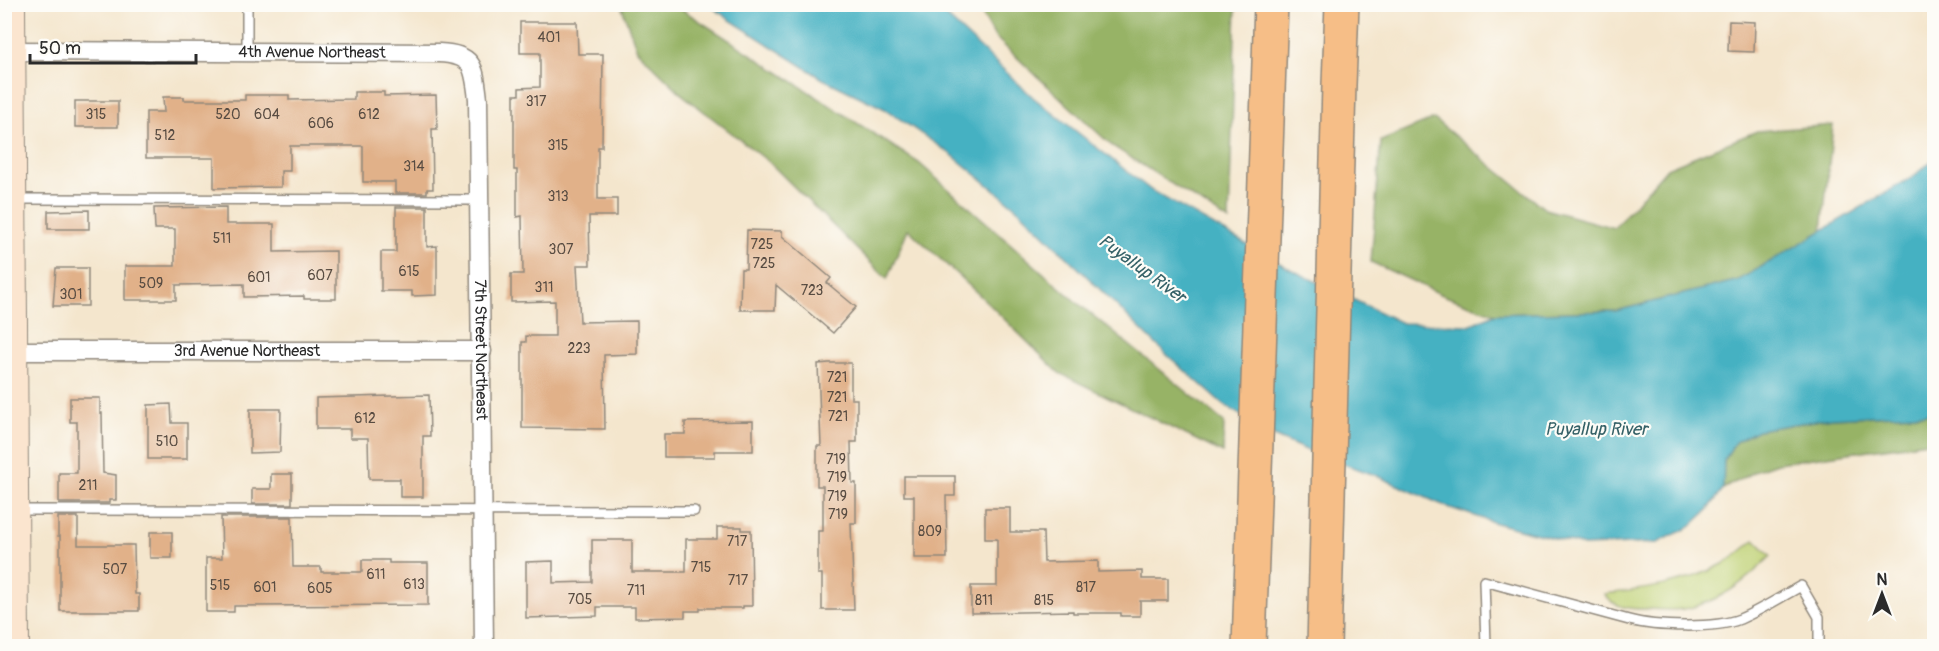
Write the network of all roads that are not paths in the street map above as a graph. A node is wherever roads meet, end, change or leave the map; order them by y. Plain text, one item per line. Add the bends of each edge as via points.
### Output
1 (12, 4) edge
2 (247, 4) edge
3 (1271, 4) edge
4 (1342, 4) edge
5 (12, 51) junction
6 (247, 52) junction
7 (466, 58) joint
8 (9, 172) edge
9 (13, 199) junction
10 (480, 200) junction
11 (15, 351) junction
12 (482, 351) junction
13 (16, 510) junction
14 (483, 511) junction
15 (694, 511) dead end
16 (16, 646) edge
17 (484, 646) edge
18 (1249, 646) edge
19 (1324, 646) edge
20 (1486, 646) edge
21 (1819, 646) edge

1 - 5 street
2 - 6 lane
3 - 18 highway
4 - 19 highway
5 - 6 street, 4th Avenue Northeast
5 - 8 street
6 - 7 street, 4th Avenue Northeast via 439,53
7 - 10 street, 7th Street Northeast via 475,75 478,99
8 - 9 street
9 - 10 lane
9 - 11 street
10 - 12 street, 7th Street Northeast
11 - 12 street, 3rd Avenue Northeast
11 - 13 street
12 - 14 street, 7th Street Northeast
13 - 14 lane
13 - 16 street
14 - 15 lane
14 - 17 street, 7th Street Northeast
20 - 21 lane via 1484,581 1629,621 1665,625 1711,625 1739,619 1801,586 1819,617

